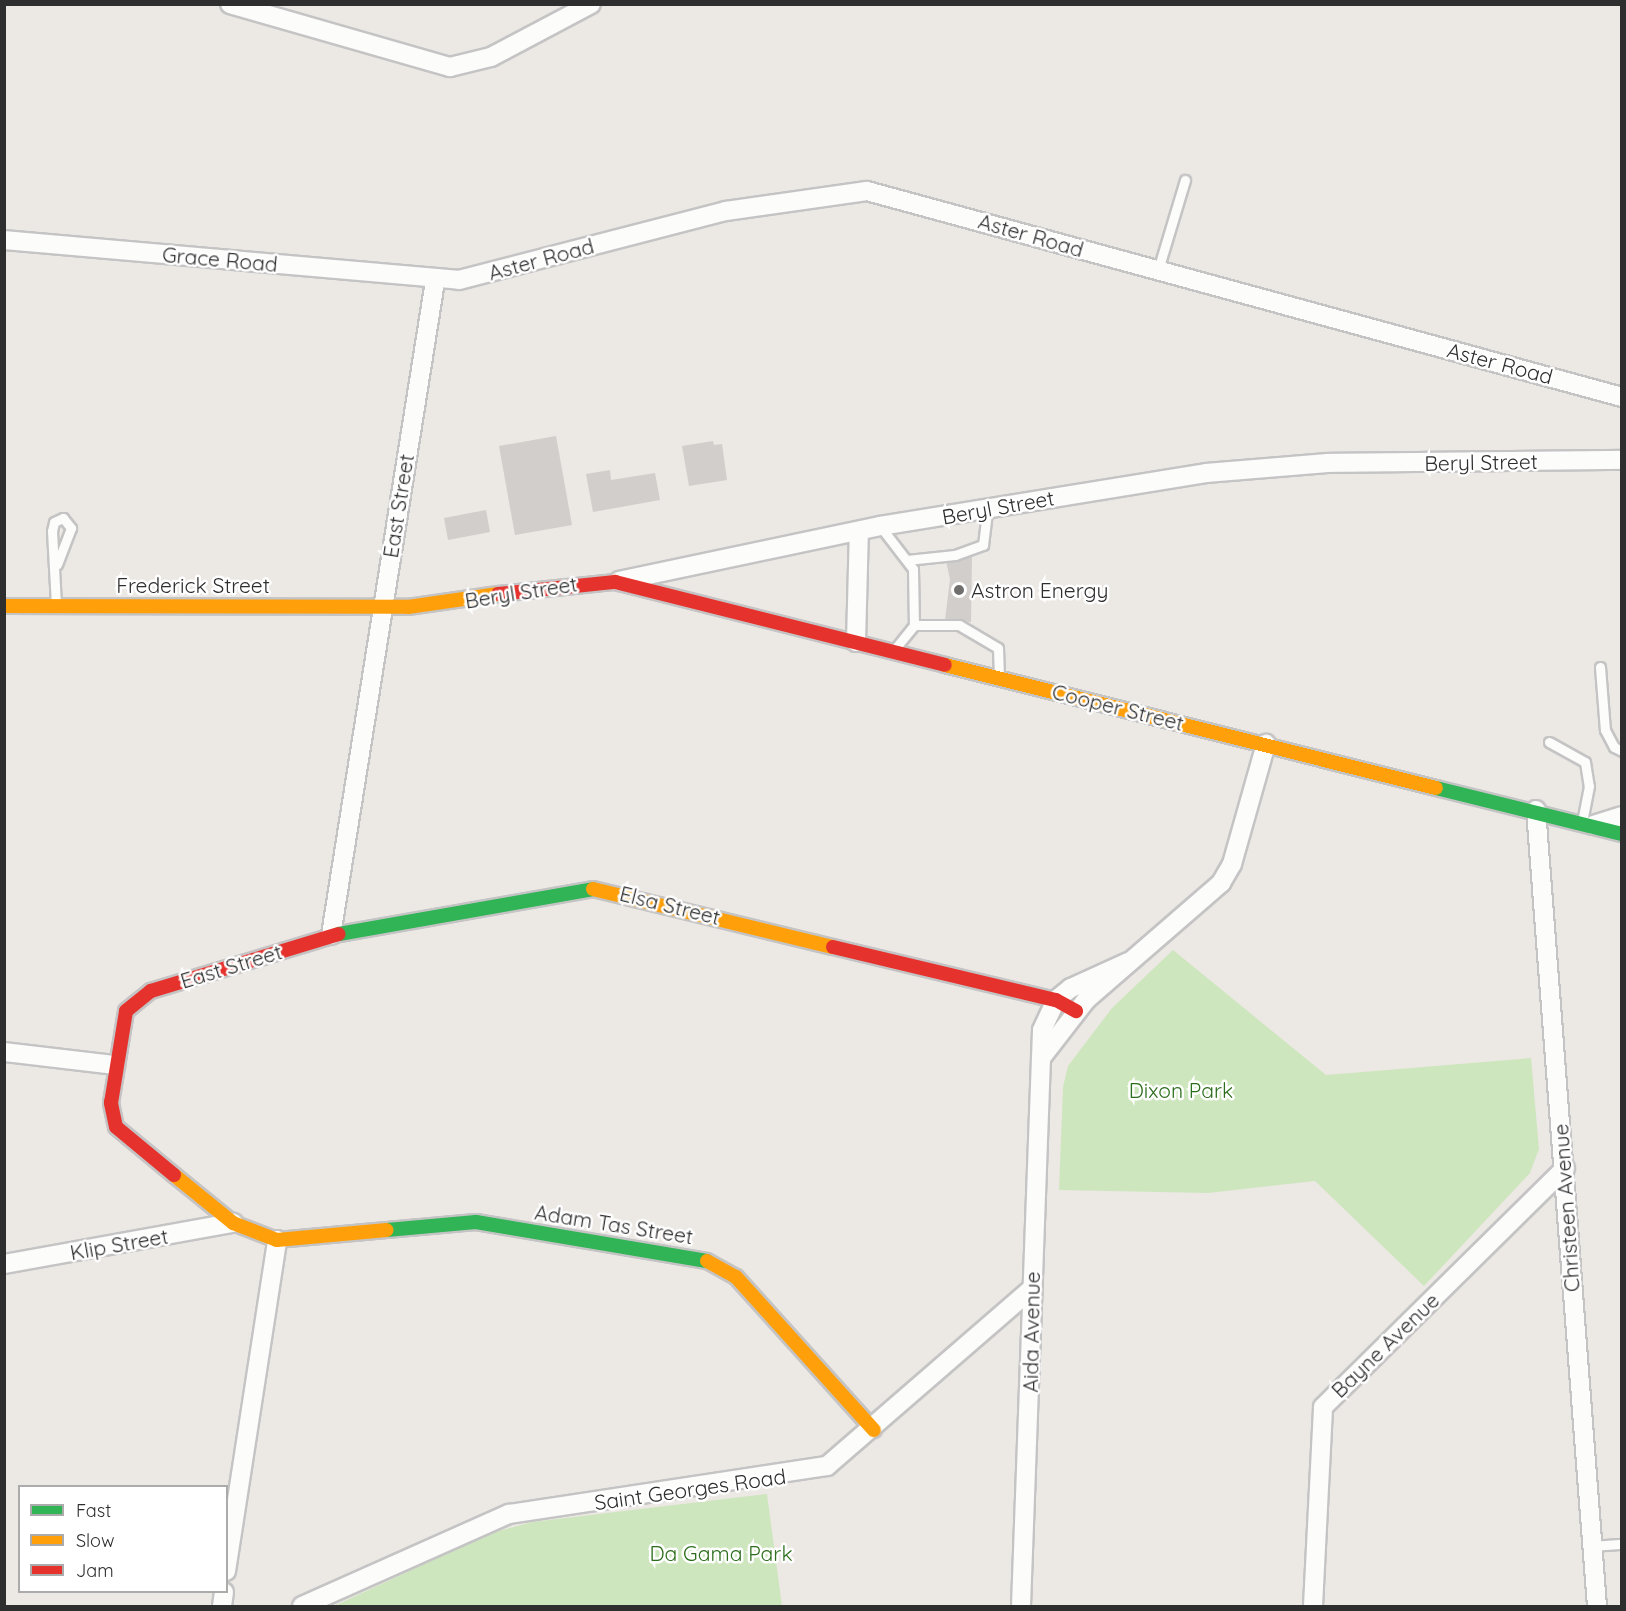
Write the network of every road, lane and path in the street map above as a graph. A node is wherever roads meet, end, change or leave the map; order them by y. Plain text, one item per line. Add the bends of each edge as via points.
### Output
1 (230, 4) edge
2 (591, 4) edge
3 (1185, 180) dead end
4 (4, 240) edge
5 (1158, 270) junction
6 (435, 280) junction
7 (1622, 397) edge
8 (1622, 460) edge
9 (987, 510) junction
10 (880, 526) junction
11 (859, 531) junction
12 (907, 560) junction
13 (57, 564) dead end
14 (615, 582) junction
15 (4, 606) edge
16 (56, 606) junction
17 (381, 607) junction
18 (914, 625) junction
19 (856, 642) junction
20 (893, 652) junction
21 (1600, 667) dead end
22 (999, 678) junction
23 (1549, 742) dead end
24 (1266, 744) junction
25 (1622, 751) edge
26 (1536, 810) junction
27 (1622, 816) edge
28 (1587, 823) junction
29 (1622, 834) edge
30 (332, 935) junction
31 (1128, 962) junction
32 (1004, 990) junction
33 (1056, 1000) junction
34 (1076, 1011) junction
35 (1046, 1017) junction
36 (1065, 1027) junction
37 (4, 1053) edge
38 (1041, 1058) junction
39 (116, 1065) junction
40 (1565, 1168) junction
41 (233, 1222) junction
42 (277, 1240) junction
43 (4, 1264) edge
44 (1031, 1289) junction
45 (874, 1430) junction
46 (1622, 1544) edge
47 (1592, 1546) junction
48 (228, 1558) edge
49 (302, 1606) edge
50 (1021, 1606) edge
51 (1313, 1606) edge
52 (1597, 1606) edge

1 - 2 street via 450,66 491,57
3 - 5 lane
4 - 6 street, Grace Road
5 - 6 street, Aster Road via 867,191 726,212 518,267
5 - 7 street, Aster Road
6 - 17 street, East Street
8 - 9 street, Beryl Street via 1262,467
9 - 10 street, Beryl Street
9 - 12 lane via 983,545 955,555
10 - 11 street, Beryl Street
10 - 12 lane
11 - 14 street, Beryl Street
11 - 19 street
12 - 18 lane via 915,580
13 - 16 lane
14 - 17 street, Beryl Street via 572,583 448,603
14 - 19 street, Cooper Street
15 - 16 street, Frederick Street
16 - 17 street, Frederick Street
17 - 30 street, East Street
18 - 20 lane
18 - 22 lane via 933,622 975,631 998,648
19 - 20 street, Cooper Street
20 - 22 street, Cooper Street
21 - 25 lane via 1605,730 1614,747
22 - 24 street, Cooper Street
23 - 28 lane via 1585,762 1589,786
24 - 26 street, Cooper Street
24 - 31 street, Aida Avenue via 1232,864 1221,883
26 - 28 street, Cooper Street
26 - 40 street, Christeen Avenue
27 - 28 street
28 - 29 street, Cooper Street
30 - 32 street, Elsa Street via 598,889
30 - 39 street, East Street via 141,996 123,1019
31 - 33 street, Aida Avenue via 1084,981
31 - 34 street, Aida Avenue
32 - 33 street, Elsa Street
32 - 35 street, Elsa Street
33 - 34 street, Elsa Street
33 - 35 street, Aida Avenue
34 - 36 street, Aida Avenue
35 - 36 street, Elsa Street
35 - 38 street, Aida Avenue
36 - 38 street, Aida Avenue
37 - 39 street
38 - 44 street, Aida Avenue
39 - 41 street, East Street via 111,1103 116,1127
40 - 47 street, Christeen Avenue
40 - 51 street, Bayne Avenue via 1323,1407
41 - 42 street, East Street
41 - 43 street, Klip Street
42 - 45 street, Adam Tas Street via 460,1221 712,1262 736,1277
42 - 48 street
44 - 45 street, Saint Georges Road
44 - 50 street, Aida Avenue
45 - 49 street, Saint Georges Road via 827,1467 810,1472 510,1514
46 - 47 lane
47 - 52 street, Christeen Avenue

